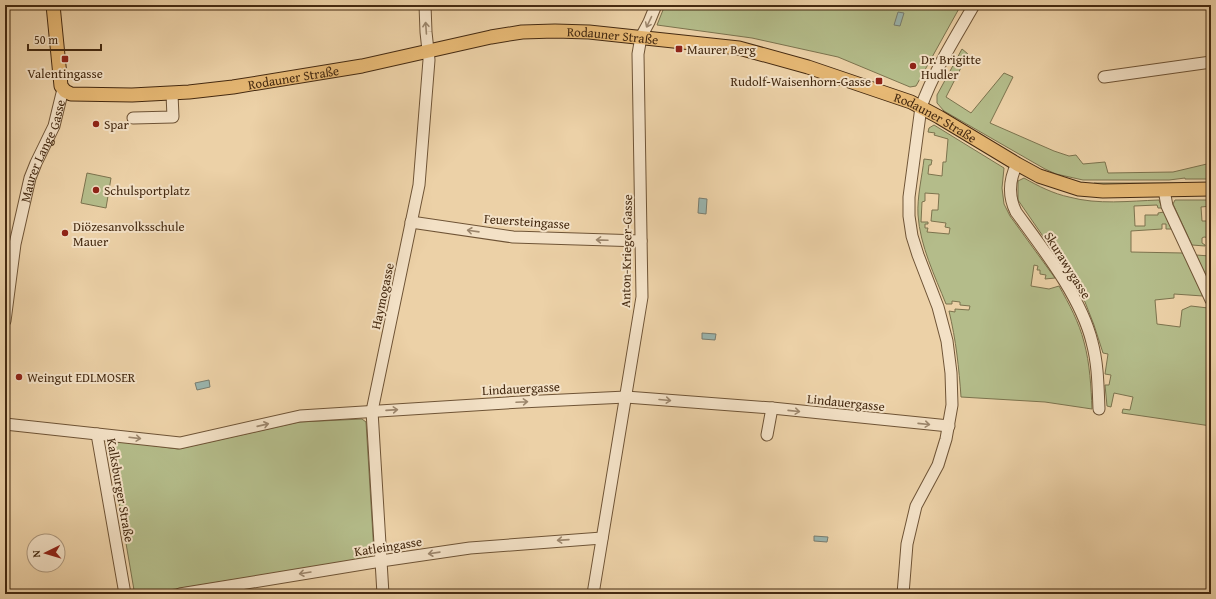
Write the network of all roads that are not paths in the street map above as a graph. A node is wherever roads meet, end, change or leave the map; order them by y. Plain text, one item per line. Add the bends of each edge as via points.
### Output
1 (53, 5) edge
2 (425, 5) edge
3 (656, 5) edge
4 (974, 5) edge
5 (641, 38) junction
6 (429, 52) junction
7 (1211, 62) edge
8 (1104, 76) dead end
9 (63, 89) junction
10 (172, 94) junction
11 (921, 107) junction
12 (133, 118) dead end
13 (1017, 164) junction
14 (1211, 189) edge
15 (1164, 190) junction
16 (411, 222) junction
17 (641, 241) junction
18 (1211, 300) edge
19 (5, 321) edge
20 (626, 397) junction
21 (772, 408) junction
22 (1099, 409) dead end
23 (372, 411) junction
24 (5, 424) edge
25 (949, 426) junction
26 (97, 434) junction
27 (767, 436) dead end
28 (602, 538) junction
29 (381, 561) junction
30 (125, 594) edge
31 (180, 594) edge
32 (383, 594) edge
33 (593, 594) edge
34 (903, 594) edge

1 - 9 main road, Maurer Lange Gasse
6 -> 2 street, Haymogasse
3 -> 5 street, Anton-Krieger-Gasse
4 - 11 street via 945,56
5 - 6 main road, Rodauner Straße via 555,31 522,32
5 - 11 main road, Rodauner Straße via 739,48 808,67 905,99
5 - 17 street, Anton-Krieger-Gasse via 638,72
6 - 10 main road, Rodauner Straße via 290,78
6 - 16 street, Haymogasse via 421,166
7 - 8 street
9 - 10 main road, Rodauner Straße via 78,95
9 - 19 street, Maurer Lange Gasse via 54,126 30,178 15,244
10 - 12 street via 174,117
11 - 13 main road, Rodauner Straße
11 - 25 street via 909,197 909,216 912,236 938,307 947,341 952,405
13 - 15 main road, Rodauner Straße via 1039,176 1079,189 1103,192
13 - 22 street, Skurawygasse via 1012,174 1010,190 1012,204 1071,291 1084,319 1096,358
14 - 15 main road, Rodauner Straße
15 - 18 street via 1167,206
17 -> 16 street, Feuersteingasse via 513,237
16 - 23 street, Haymogasse
17 - 20 street, Anton-Krieger-Gasse via 642,297
20 -> 21 street, Lindauergasse
23 -> 20 street, Lindauergasse
20 - 28 street, Anton-Krieger-Gasse
21 -> 25 street, Lindauergasse
21 - 27 street
26 -> 23 street, Lindauergasse via 180,443 300,416
23 - 29 street, Haymogasse
24 - 26 street, Kalksburger Straße
25 - 34 street via 938,465 916,506 907,544
26 - 30 street, Kalksburger Straße
28 -> 29 street, Katleingasse via 470,548
28 - 33 street, Anton-Krieger-Gasse
29 -> 31 street, Katleingasse
29 - 32 street, Haymogasse

